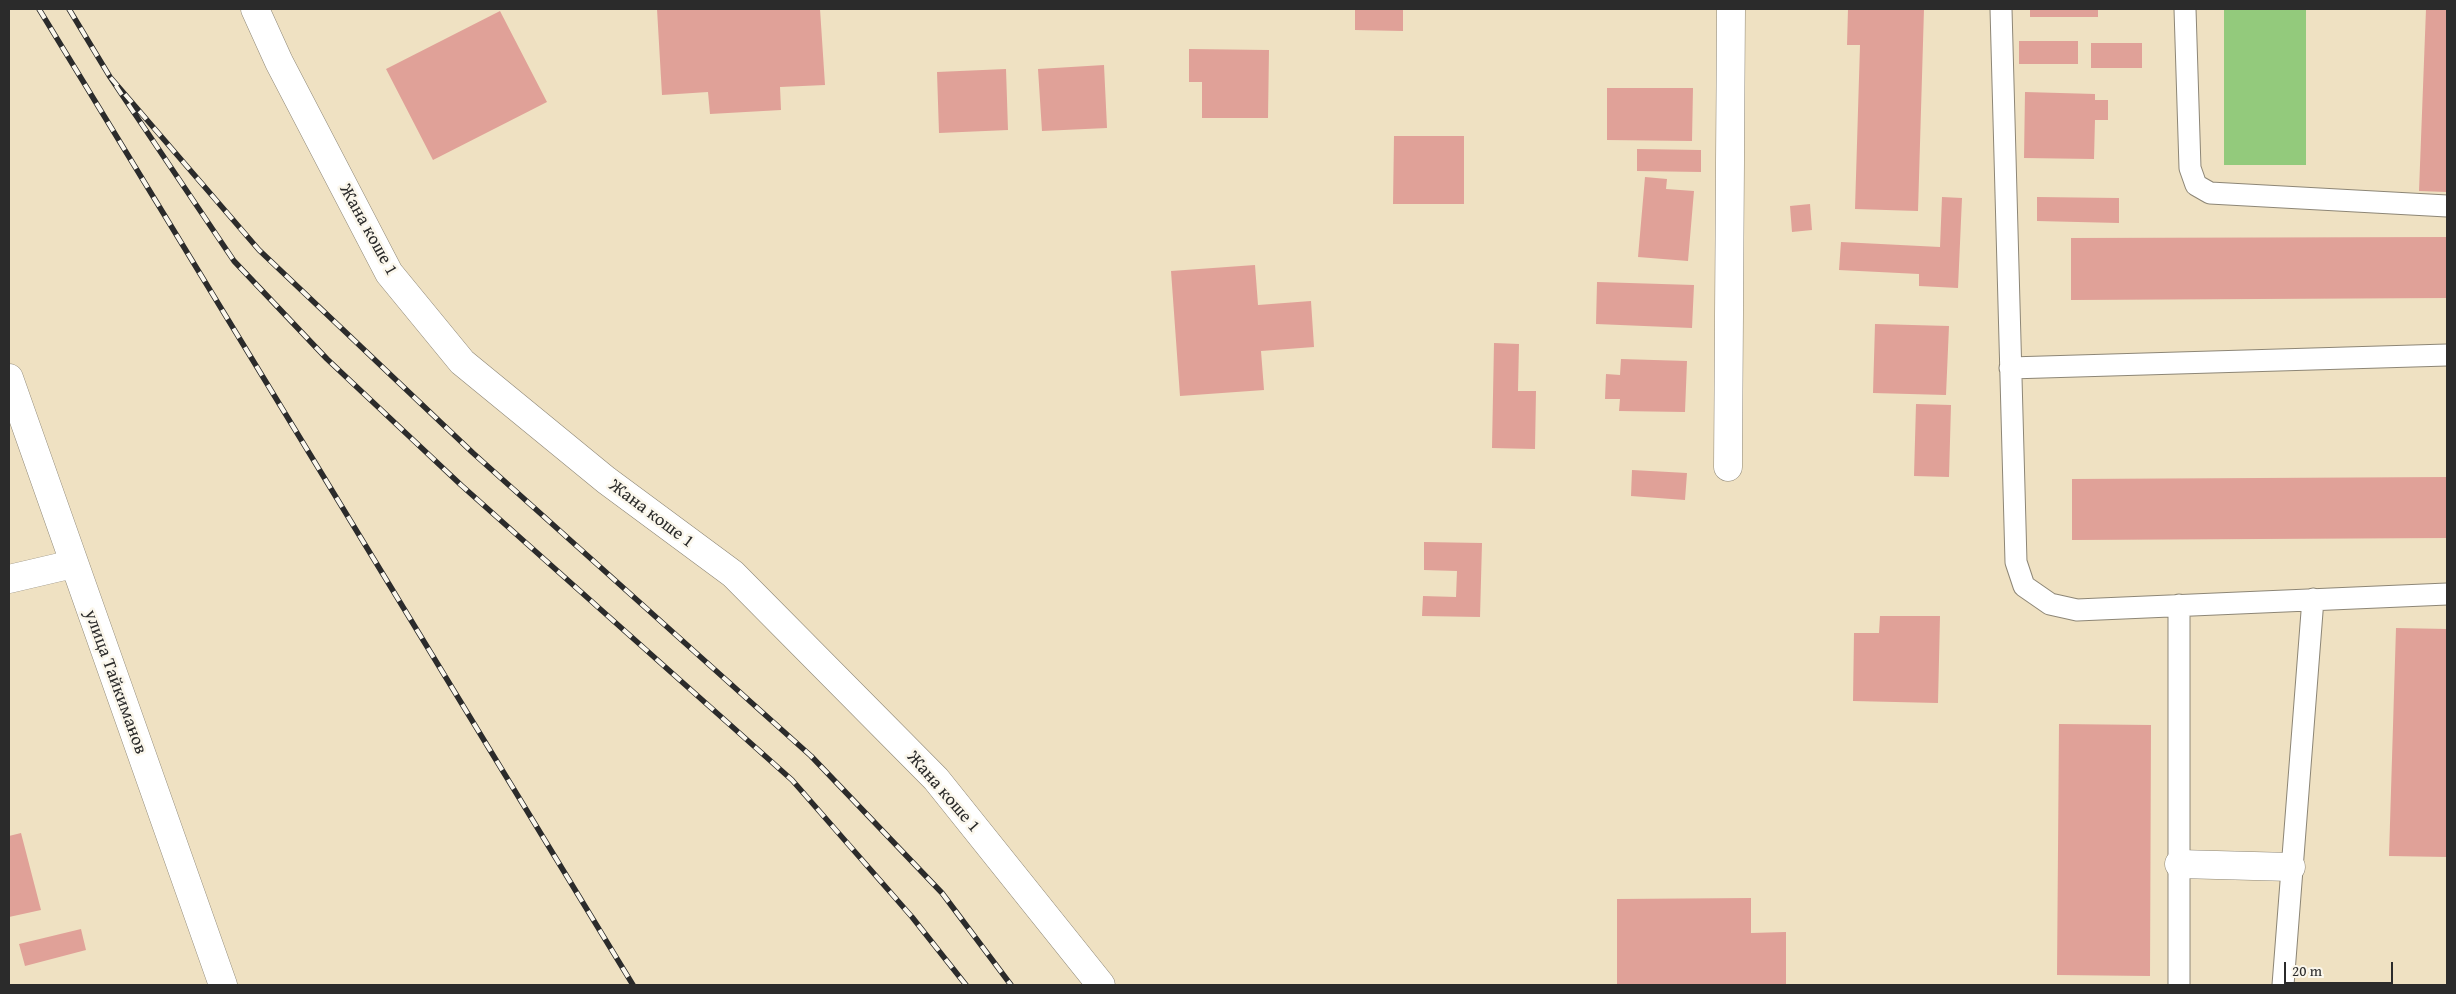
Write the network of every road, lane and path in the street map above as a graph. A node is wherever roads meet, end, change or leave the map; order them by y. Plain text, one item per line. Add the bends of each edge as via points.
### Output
1 (255, 9) edge
2 (1730, 9) edge
3 (2000, 9) edge
4 (2185, 9) edge
5 (2447, 206) edge
6 (2447, 355) edge
7 (2010, 368) junction
8 (9, 378) edge
9 (1728, 467) dead end
10 (73, 564) junction
11 (9, 579) edge
12 (2447, 594) edge
13 (2314, 599) junction
14 (2179, 605) junction
15 (2179, 864) junction
16 (2291, 868) junction
17 (223, 985) edge
18 (1100, 985) edge
19 (2179, 985) edge
20 (2282, 985) edge

1 - 18 street, Жана коше 1 via 279,62 389,273 462,362 606,480 733,574 936,779
2 - 9 street
3 - 7 lane
4 - 5 lane via 2190,168 2196,185 2210,193
6 - 7 lane
7 - 14 lane via 2016,562 2024,586 2050,604 2077,610
8 - 10 street, улица Тайкиманов
10 - 11 street
10 - 17 street, улица Тайкиманов
12 - 13 lane
13 - 14 lane
13 - 16 lane
14 - 15 lane
15 - 16 street
15 - 19 lane
16 - 20 lane

